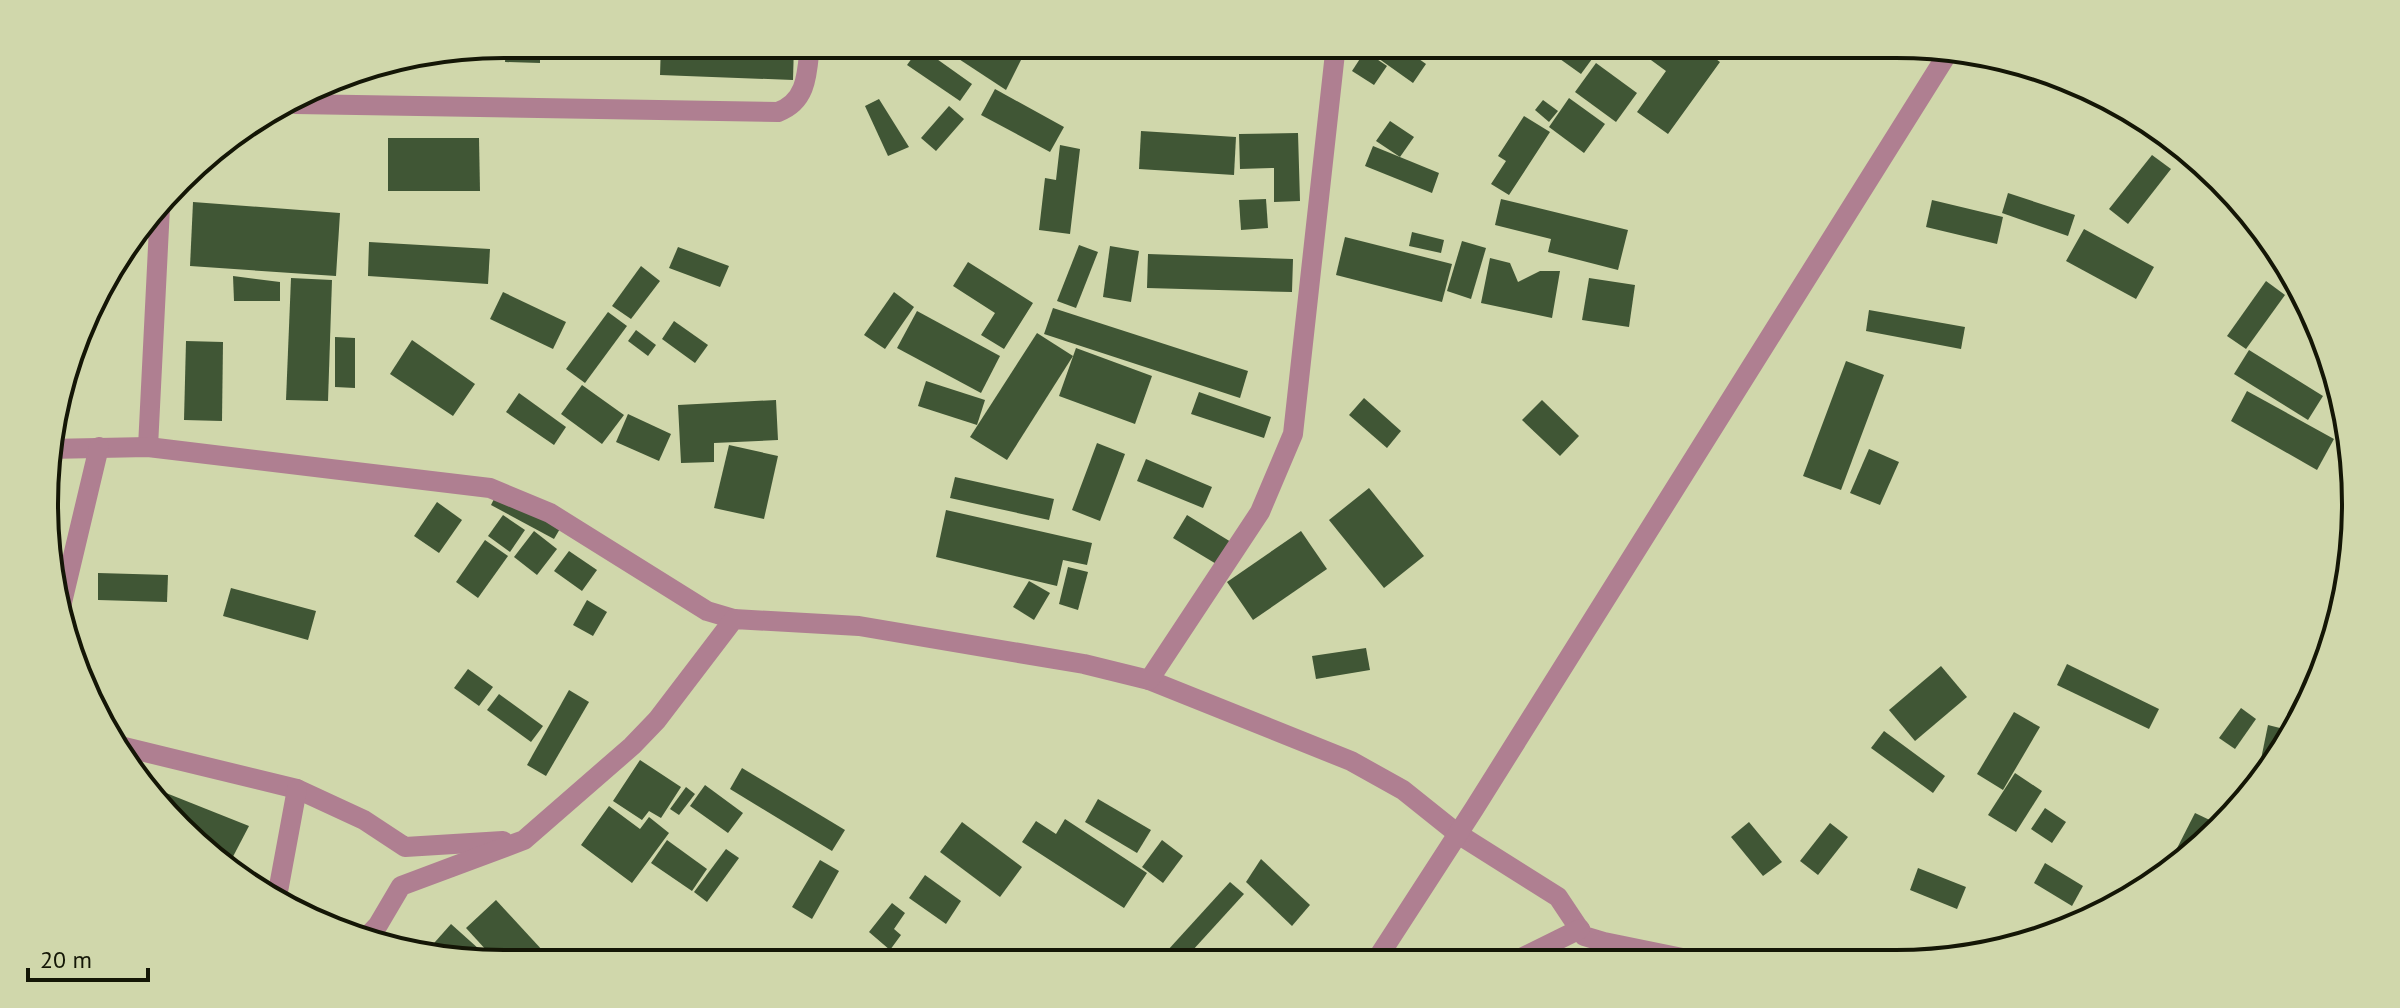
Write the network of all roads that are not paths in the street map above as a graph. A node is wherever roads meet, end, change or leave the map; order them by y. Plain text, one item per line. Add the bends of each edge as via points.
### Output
1 (809, 58) edge
2 (1334, 58) edge
3 (1943, 61) edge
4 (307, 104) edge
5 (159, 221) edge
6 (99, 447) junction
7 (148, 447) junction
8 (62, 448) edge
9 (66, 586) edge
10 (734, 619) junction
11 (1149, 680) junction
12 (131, 749) edge
13 (297, 789) junction
14 (1458, 834) junction
15 (524, 840) junction
16 (279, 889) edge
17 (1580, 929) junction
18 (373, 930) edge
19 (1383, 950) edge
20 (1537, 950) edge
21 (1643, 950) edge

1 - 4 street via 799,98 778,112
2 - 11 street via 1293,434 1260,512
3 - 14 street
5 - 7 street
6 - 7 street
6 - 8 street
6 - 9 street
7 - 10 street via 490,488 550,513 707,611
10 - 11 street via 859,626
10 - 15 street via 657,720
11 - 14 street via 1351,761 1403,790
12 - 13 street
13 - 15 street via 364,820 405,847
13 - 16 street
14 - 17 street via 1558,897
14 - 19 street
15 - 18 street via 401,886
17 - 20 street
17 - 21 street via 1584,936

